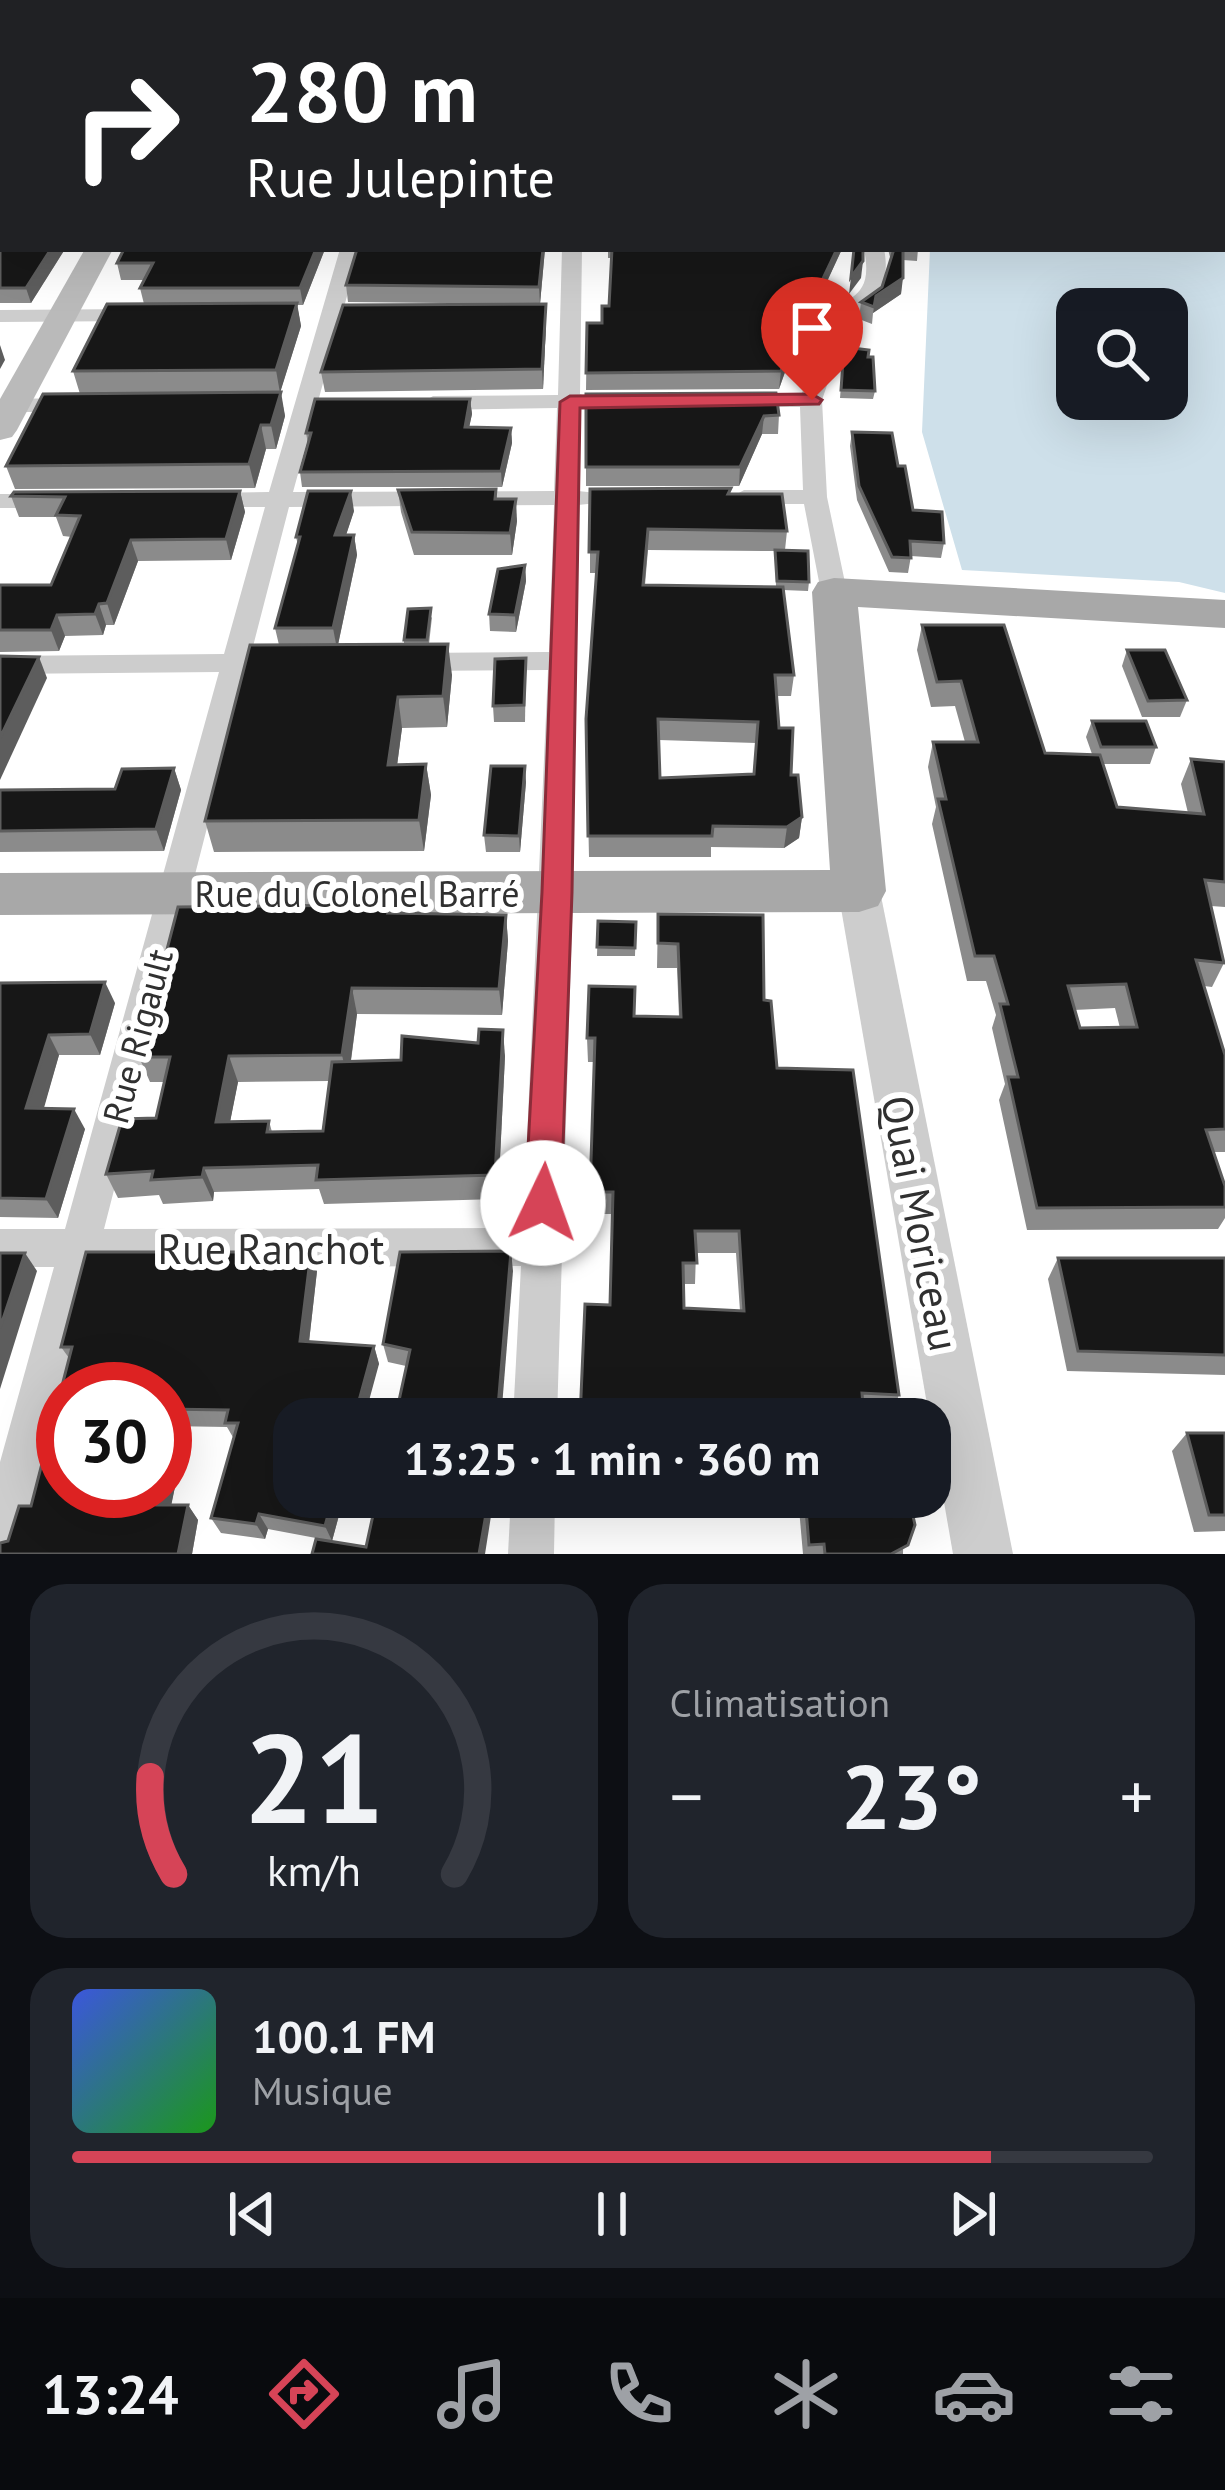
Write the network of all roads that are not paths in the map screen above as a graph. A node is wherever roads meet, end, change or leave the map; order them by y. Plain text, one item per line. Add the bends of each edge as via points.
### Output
1 (97, 252) edge
2 (349, 252) edge
3 (571, 252) edge
4 (875, 252) edge
5 (172, 315) edge
6 (0, 316) edge
7 (60, 316) junction
8 (724, 400) edge
9 (812, 400) junction
10 (614, 401) edge
11 (570, 402) junction
12 (403, 403) edge
13 (104, 405) edge
14 (5, 414) edge
15 (725, 497) edge
16 (815, 497) junction
17 (568, 498) junction
18 (613, 498) edge
19 (188, 500) edge
20 (282, 500) junction
21 (0, 501) edge
22 (70, 501) edge
23 (834, 592) junction
24 (1225, 614) edge
25 (563, 661) junction
26 (378, 662) edge
27 (238, 663) junction
28 (285, 663) edge
29 (0, 664) edge
30 (859, 891) junction
31 (557, 892) junction
32 (0, 894) edge
33 (176, 894) junction
34 (541, 1247) junction
35 (0, 1248) edge
36 (81, 1248) junction
37 (536, 1398) edge
38 (532, 1518) edge
39 (0, 1545) edge
40 (531, 1554) edge
41 (982, 1554) edge

1 - 7 main road
2 - 20 street, Rue Rigault
3 - 11 street via 556,314
4 - 9 street via 878,268 865,302 840,317
5 - 7 street
6 - 7 street
7 - 14 main road
8 - 9 street
9 - 16 street
10 - 11 street
11 - 12 street
11 - 17 street
13 - 14 street
15 - 16 street
16 - 23 street
17 - 18 street
17 - 20 street
17 - 25 street
19 - 20 street
20 - 27 street, Rue Rigault
21 - 22 street
23 - 24 main road
23 - 30 main road
25 - 26 street
25 - 31 street
27 - 28 street
27 - 29 street
27 - 33 street, Rue Rigault
30 - 31 main road, Rue du Colonel Barré
30 - 41 street, Quai Moriceau
31 - 33 main road, Rue du Colonel Barré
31 - 34 street
32 - 33 main road, Rue du Colonel Barré
33 - 36 street, Rue Rigault
34 - 36 street, Rue Ranchot
34 - 37 street
35 - 36 street, Rue Ranchot
36 - 39 street, Rue Rigault
38 - 40 street

